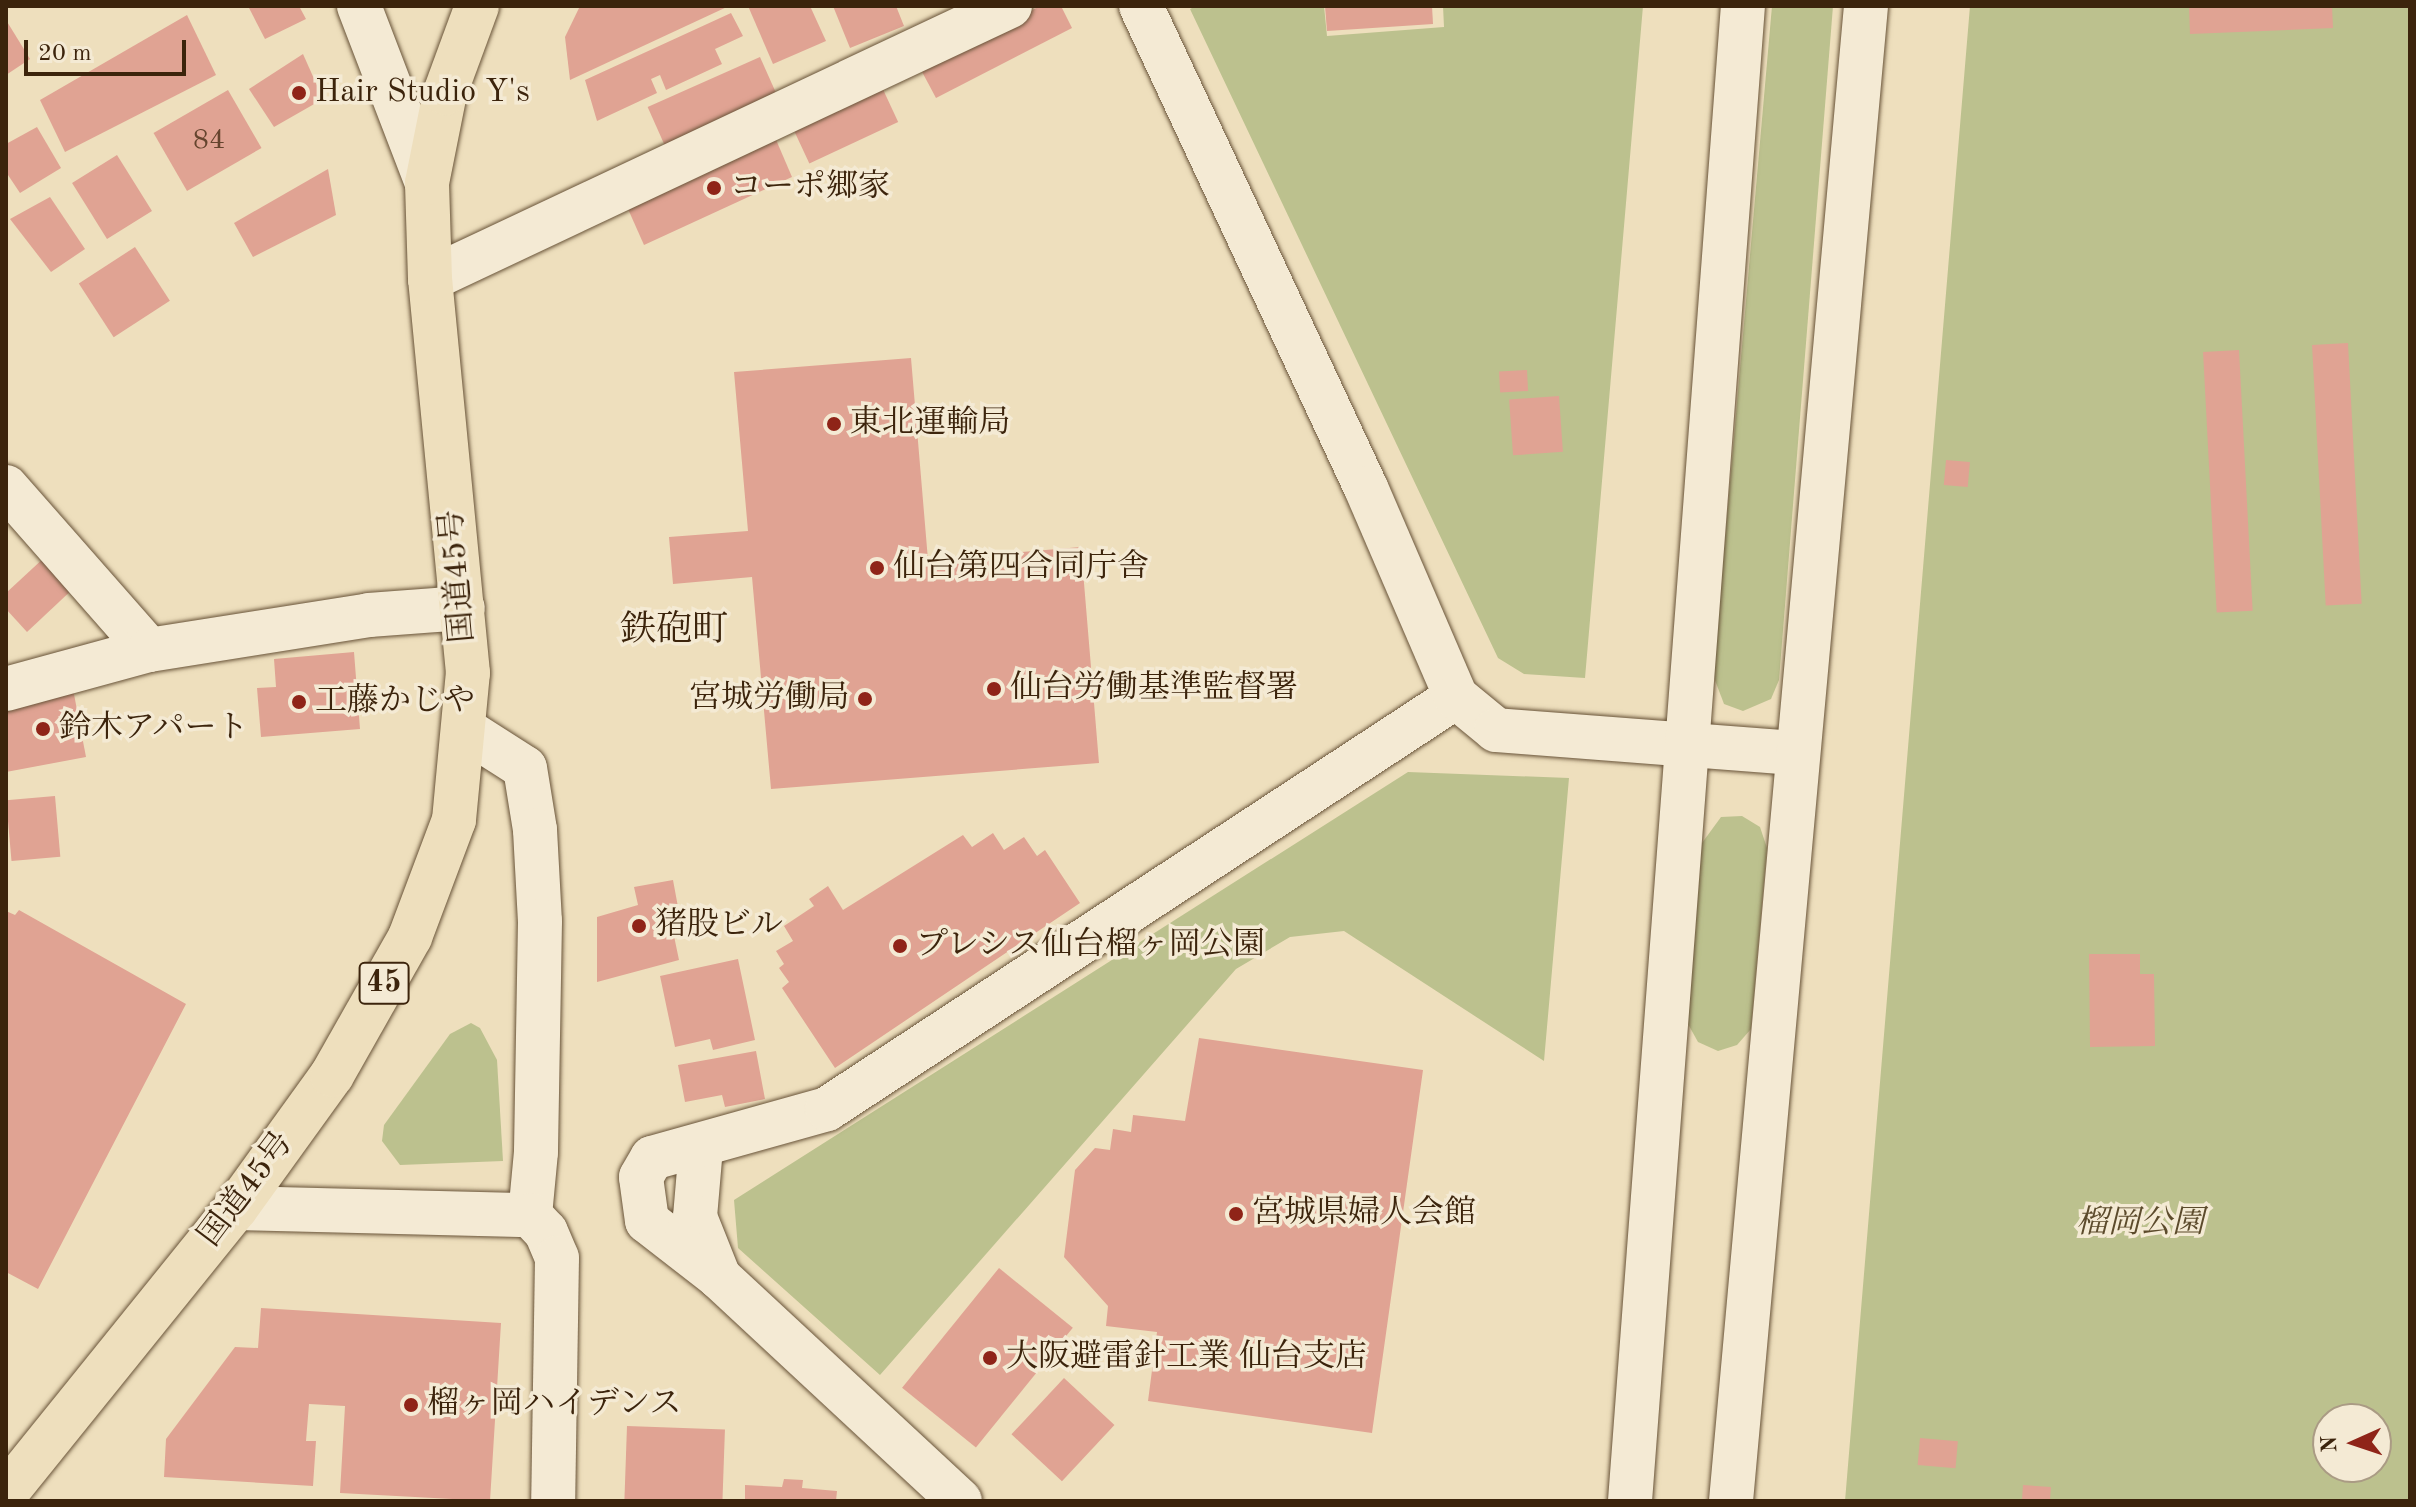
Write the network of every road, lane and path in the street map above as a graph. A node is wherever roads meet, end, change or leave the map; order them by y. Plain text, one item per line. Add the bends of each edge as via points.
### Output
1 (359, 6) edge
2 (477, 6) edge
3 (1010, 6) edge
4 (1141, 6) edge
5 (1743, 6) edge
6 (1866, 6) edge
7 (427, 183) junction
8 (430, 279) junction
9 (6, 487) edge
10 (463, 608) junction
11 (149, 650) junction
12 (6, 689) edge
13 (1456, 697) junction
14 (464, 729) junction
15 (1686, 743) junction
16 (1795, 753) junction
17 (701, 1147) junction
18 (236, 1208) junction
19 (530, 1215) junction
20 (719, 1277) junction
21 (6, 1493) edge
22 (553, 1501) edge
23 (960, 1501) edge
24 (1630, 1501) edge
25 (1731, 1501) edge

1 - 7 street
2 - 7 highway, 国道45号 / 45 via 445,93
3 - 8 street
4 - 13 street via 1366,488
5 - 15 street
6 - 16 street
7 - 8 highway, 国道45号 / 45
8 - 10 highway, 国道45号 / 45
9 - 11 street
10 - 11 street via 369,615
10 - 14 highway, 国道45号 / 45
11 - 12 street
13 - 15 street via 1496,730
13 - 17 street via 827,1109
14 - 18 highway, 国道45号 / 45 via 454,820 410,937 332,1075
14 - 19 street via 502,748 525,768 535,830 540,921
15 - 16 street
15 - 24 street
16 - 25 street
17 - 20 street via 695,1217
17 - 20 street via 652,1158 641,1177 641,1200 647,1221
18 - 19 street
18 - 21 highway, 国道45号 / 45
19 - 22 street via 546,1232 557,1258
20 - 23 street

